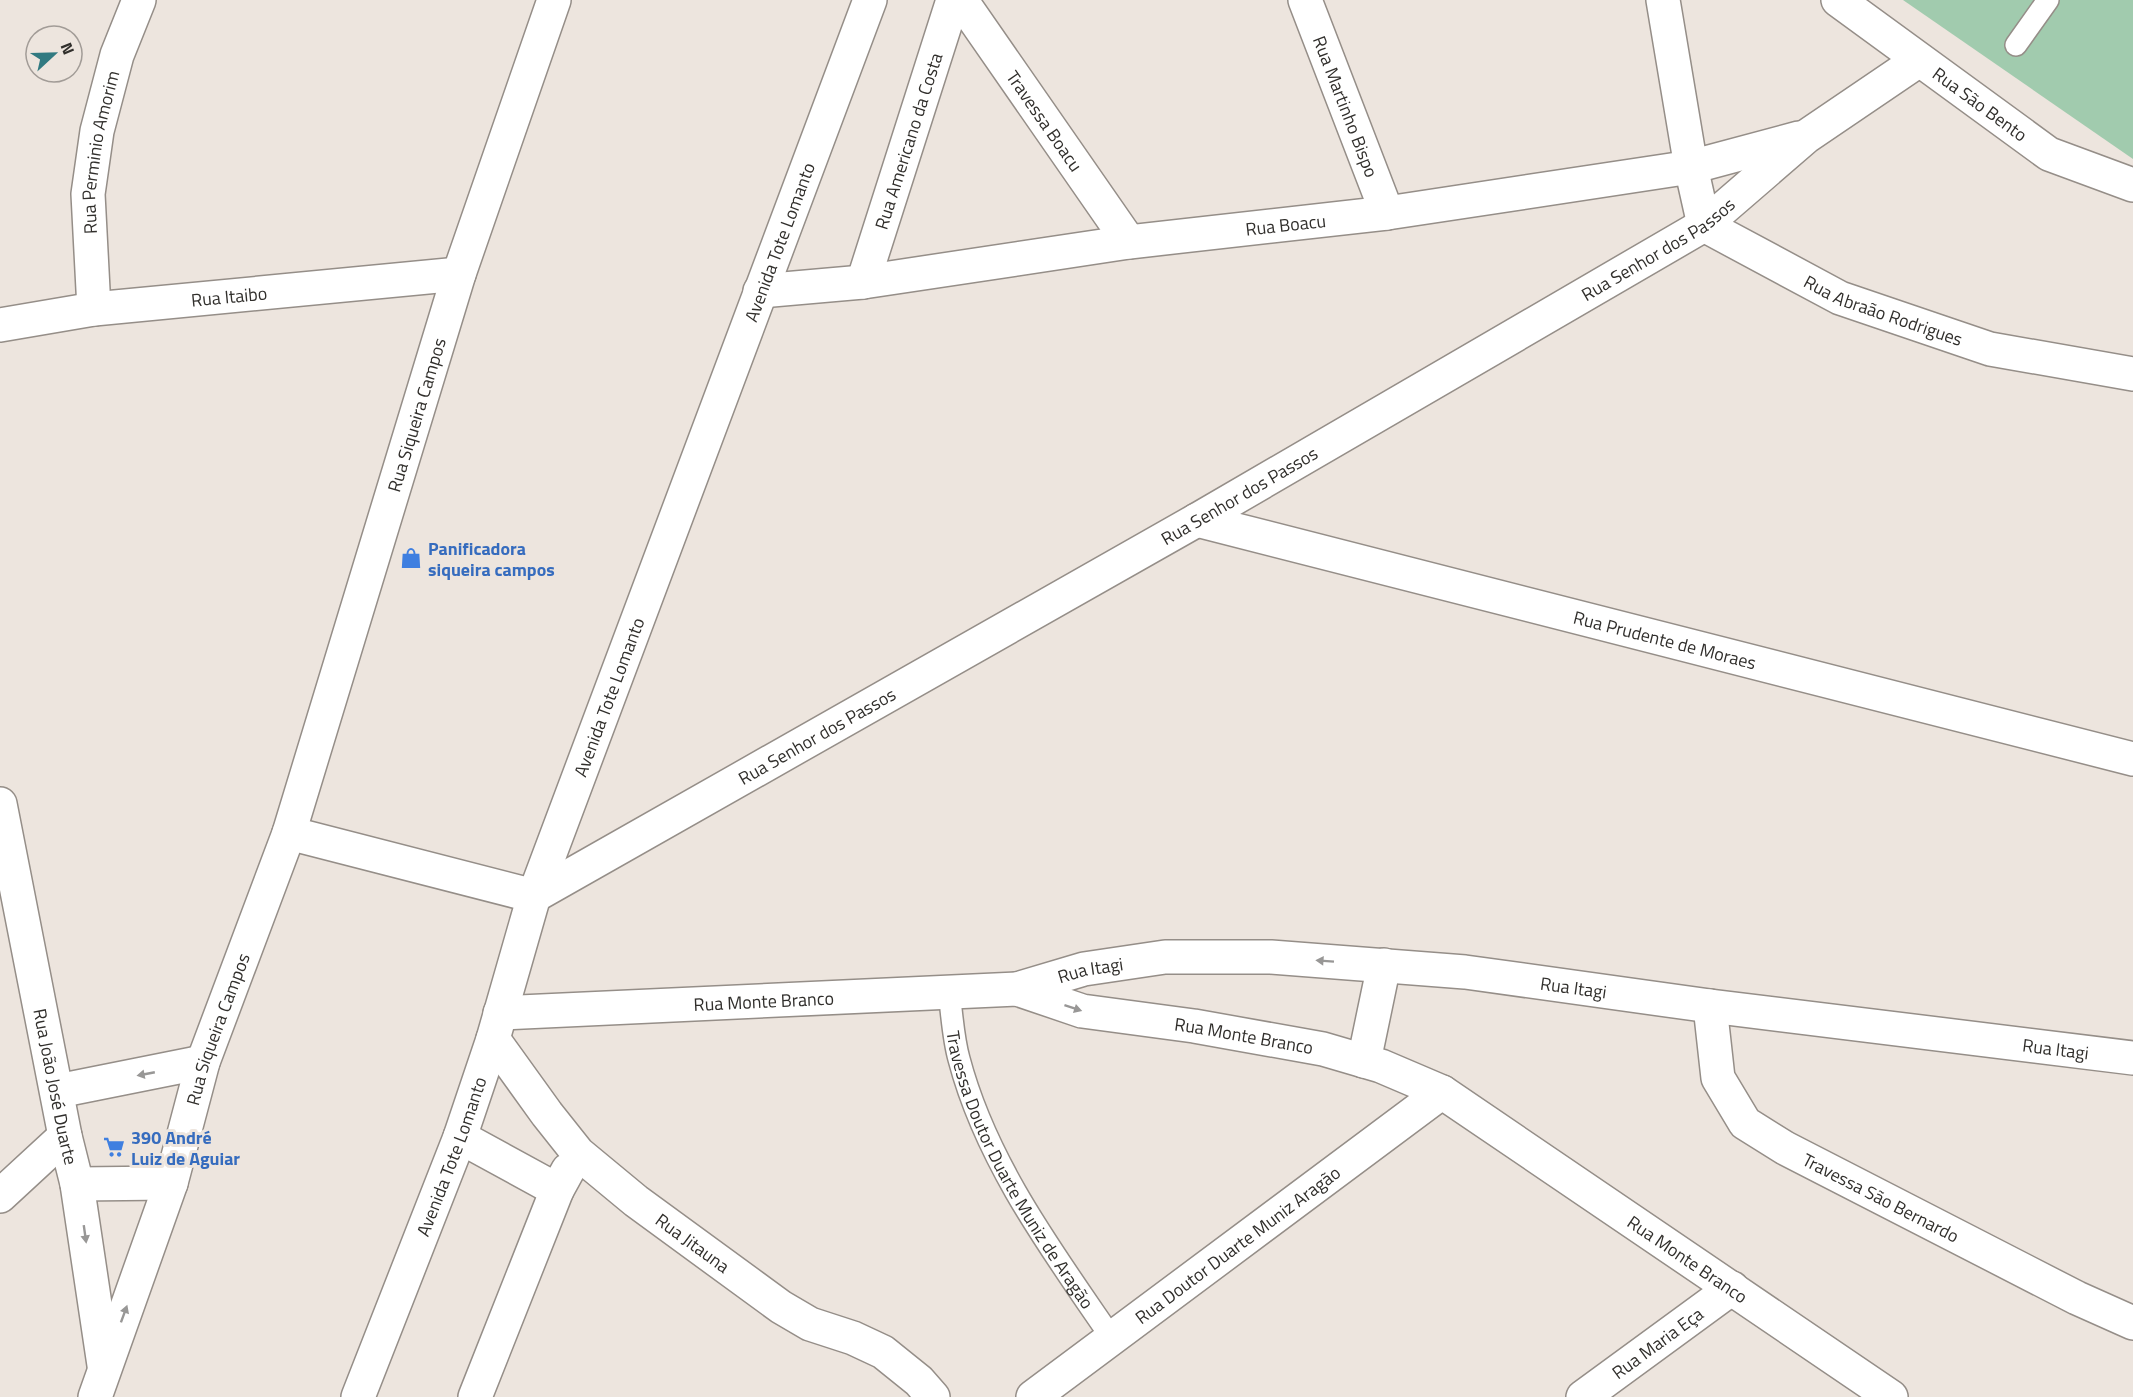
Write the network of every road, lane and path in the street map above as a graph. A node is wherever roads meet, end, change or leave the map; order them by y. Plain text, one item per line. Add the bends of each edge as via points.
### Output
1 (139, 0) edge
2 (554, 0) edge
3 (870, 0) edge
4 (953, 0) edge
5 (961, 0) edge
6 (1305, 0) edge
7 (1663, 0) edge
8 (1838, 0) edge
9 (2048, 0) edge
10 (2016, 45) dead end
11 (1919, 60) junction
12 (1807, 136) junction
13 (1691, 167) junction
14 (2133, 185) edge
15 (1386, 213) junction
16 (1704, 225) junction
17 (1129, 242) junction
18 (459, 274) junction
19 (863, 282) junction
20 (760, 291) junction
21 (94, 309) junction
22 (0, 325) edge
23 (2133, 374) edge
24 (1197, 520) junction
25 (2133, 759) edge
26 (0, 804) edge
27 (289, 832) junction
28 (534, 896) junction
29 (1384, 966) junction
30 (1017, 989) junction
31 (950, 992) junction
32 (1710, 1006) junction
33 (497, 1026) junction
34 (2133, 1058) edge
35 (1364, 1061) junction
36 (203, 1062) junction
37 (58, 1091) junction
38 (1442, 1092) junction
39 (65, 1136) junction
40 (460, 1137) junction
41 (578, 1153) junction
42 (171, 1183) junction
43 (77, 1184) junction
44 (557, 1190) junction
45 (0, 1196) edge
46 (1732, 1288) junction
47 (2133, 1323) edge
48 (1111, 1337) junction
49 (100, 1383) edge
50 (358, 1397) edge
51 (475, 1397) edge
52 (933, 1397) edge
53 (1033, 1397) edge
54 (1583, 1397) edge
55 (1890, 1397) edge

1 - 21 street, Rua Perminio Amorim via 117,55 97,131 88,194
2 - 18 street, Rua Siqueira Campos
3 - 20 street, Avenida Tote Lomanto
4 - 19 street, Rua Americano da Costa
5 - 17 street, Travessa Boacu
6 - 15 street, Rua Martinho Bispo
7 - 13 street
8 - 11 street, Rua São Bento
9 - 10 lane
11 - 12 street, Rua Senhor dos Passos
11 - 14 street, Rua São Bento via 2049,154
12 - 13 street, Rua Boacu
12 - 16 street, Rua Senhor dos Passos
13 - 15 street, Rua Boacu
13 - 16 street
15 - 17 street, Rua Boacu
16 - 23 street, Rua Abraão Rodrigues via 1840,298 1990,349
16 - 24 street, Rua Senhor dos Passos
17 - 19 street, Rua Boacu
18 - 21 street, Rua Itaibo
18 - 27 street, Rua Siqueira Campos
19 - 20 street, Rua Boacu
20 - 28 street, Avenida Tote Lomanto
21 - 22 street, Rua Itaibo
24 - 25 street, Rua Prudente de Moraes
24 - 28 street, Rua Senhor dos Passos
26 - 37 street, Rua João José Duarte
27 - 28 street
27 - 36 street, Rua Siqueira Campos
28 - 33 street, Avenida Tote Lomanto
29 -> 30 street, Rua Itagi via 1271,957 1165,957 1084,969
29 - 32 street, Rua Itagi via 1466,972
29 - 35 street
30 - 31 street, Rua Monte Branco
30 -> 35 street, Rua Monte Branco via 1082,1011 1229,1032 1323,1049
31 - 33 street, Rua Monte Branco
31 - 48 lane, Travessa Doutor Duarte Muniz de Aragão via 958,1058 985,1135 1044,1239
32 - 34 street, Rua Itagi
32 - 47 street, Travessa São Bernardo via 1719,1078 1745,1123 1795,1154
33 - 40 street, Avenida Tote Lomanto
33 - 41 street, Rua Jitauna via 547,1114
35 - 38 street, Rua Monte Branco
36 -> 37 street
36 - 42 street, Rua Siqueira Campos
37 - 39 street, Rua João José Duarte
38 - 46 street, Rua Monte Branco
38 - 48 street, Rua Doutor Duarte Muniz Aragão
39 - 43 street, Rua João José Duarte
39 - 45 street
40 - 44 street
40 - 50 street, Avenida Tote Lomanto
41 - 44 street
41 - 52 street, Rua Jitauna via 636,1201 781,1307 810,1324 883,1352
42 - 43 street
49 -> 42 street, Rua Siqueira Campos
43 -> 49 street, Rua João José Duarte
44 - 51 street
46 - 54 street, Rua Maria Eça
46 - 55 street, Rua Monte Branco
48 - 53 street, Rua Doutor Duarte Muniz Aragão

